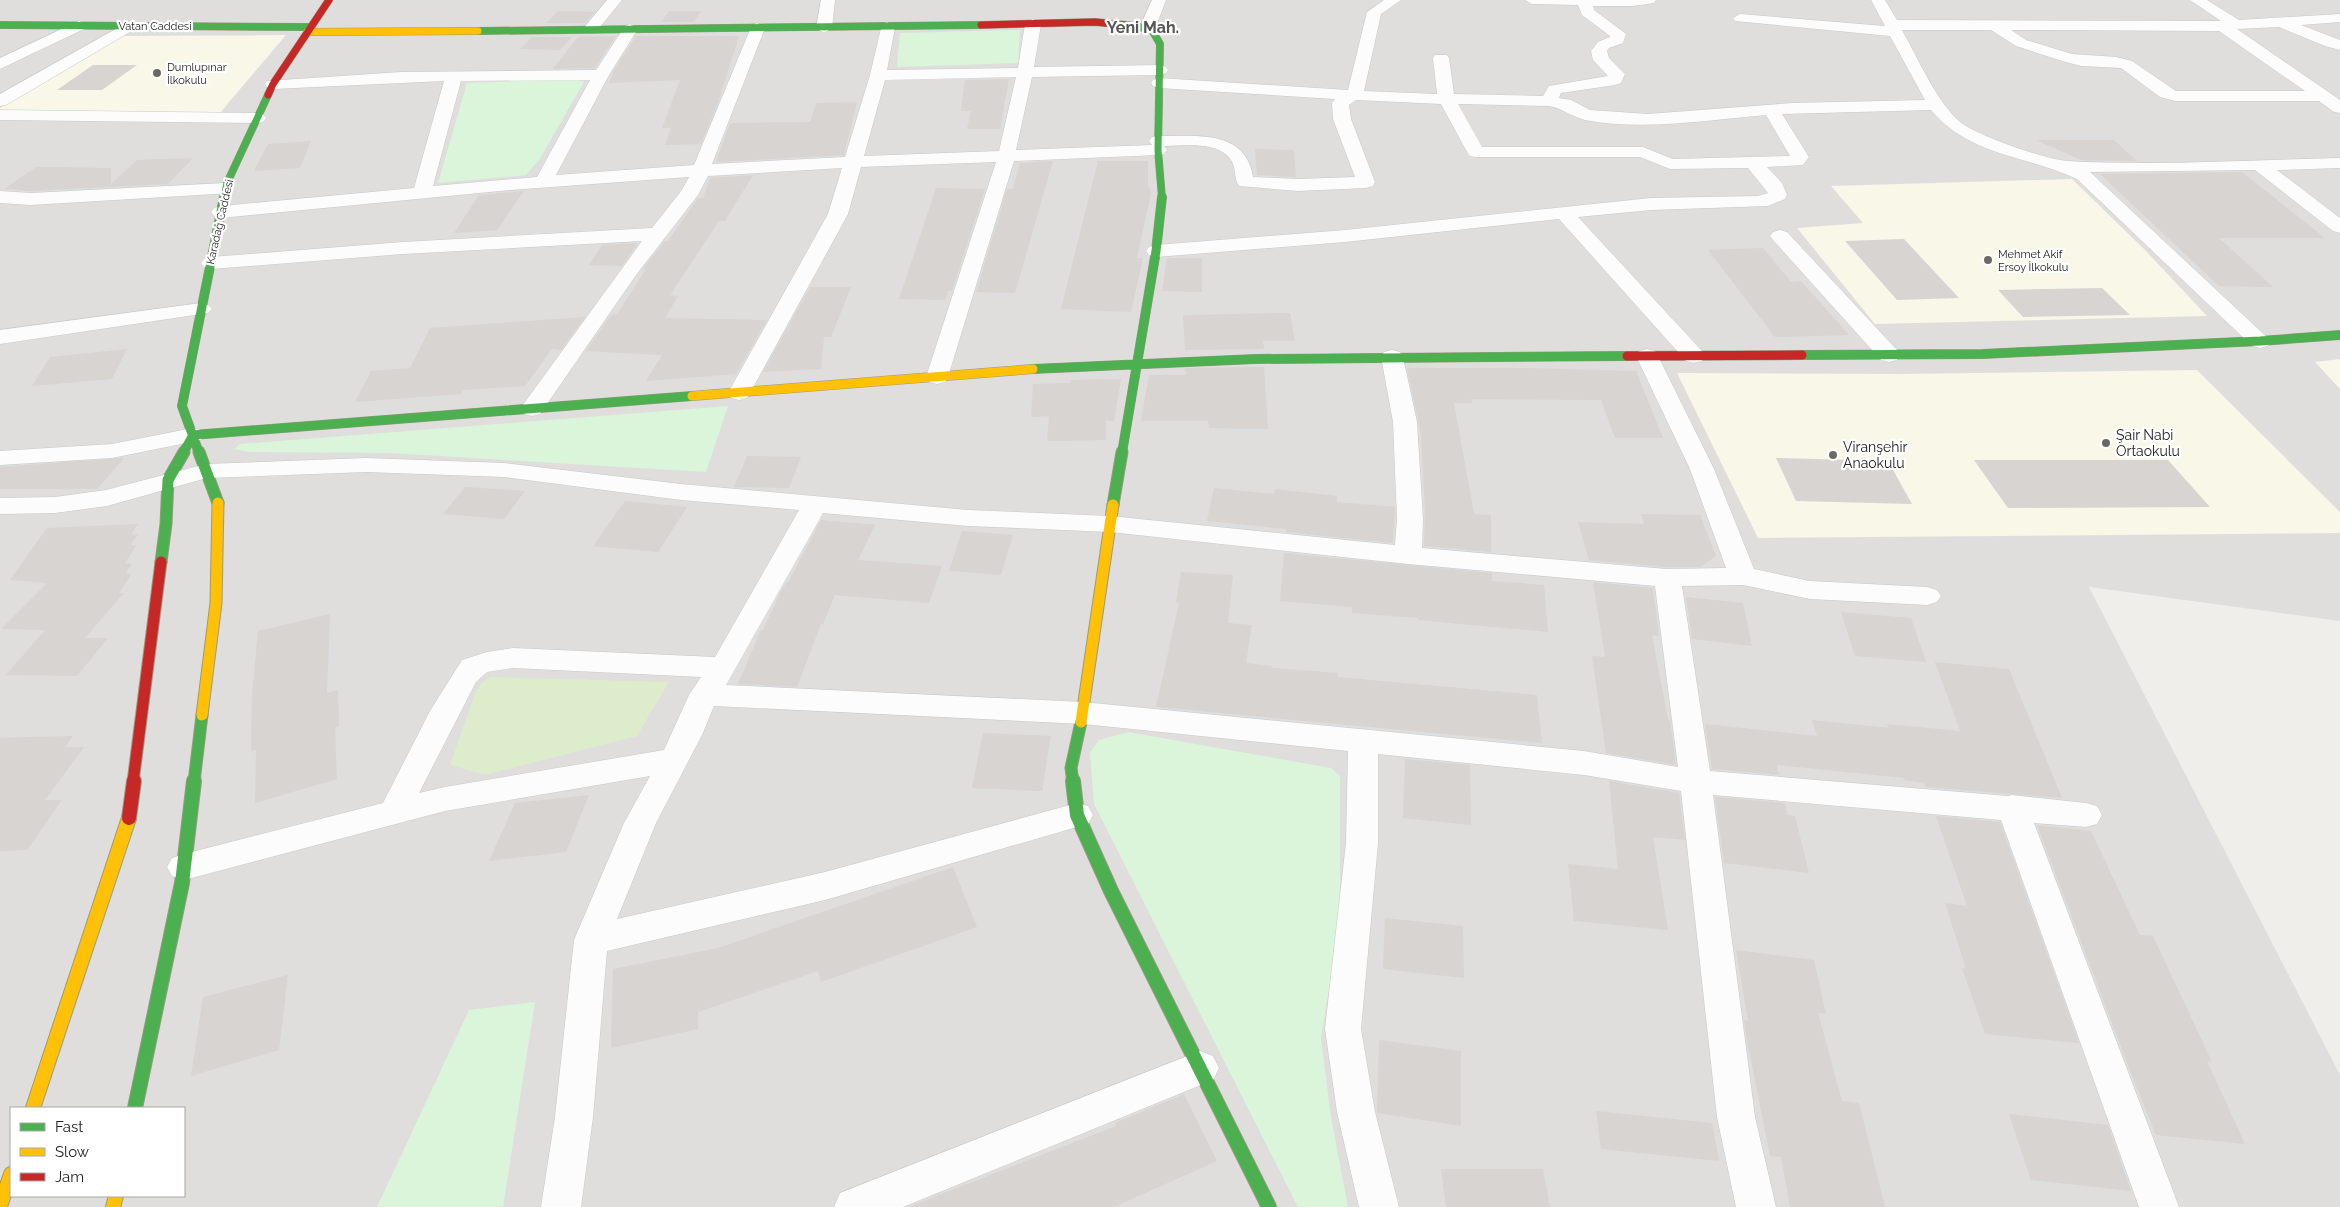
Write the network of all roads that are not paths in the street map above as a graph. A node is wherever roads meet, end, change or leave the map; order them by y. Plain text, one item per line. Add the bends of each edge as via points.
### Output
1 (329, 0) edge
2 (615, 0) edge
3 (828, 0) edge
4 (1159, 0) edge
5 (1394, 0) edge
6 (1532, 0) edge
7 (1649, 0) edge
8 (1878, 0) edge
9 (2197, 0) edge
10 (1584, 1) edge
11 (1098, 7) dead end
12 (2340, 18) edge
13 (2279, 21) junction
14 (1095, 22) junction
15 (1033, 24) junction
16 (1992, 24) junction
17 (0, 25) edge
18 (2229, 25) junction
19 (79, 26) junction
20 (130, 26) junction
21 (887, 27) junction
22 (758, 28) junction
23 (824, 28) junction
24 (1894, 28) junction
25 (309, 29) junction
26 (1147, 29) junction
27 (590, 30) junction
28 (630, 30) junction
29 (1750, 32) dead end
30 (2340, 45) edge
31 (1441, 58) dead end
32 (0, 64) edge
33 (1027, 72) junction
34 (878, 74) junction
35 (600, 75) junction
36 (454, 76) junction
37 (1160, 77) junction
38 (273, 84) junction
39 (1355, 94) junction
40 (2324, 96) junction
41 (1446, 98) junction
42 (0, 101) edge
43 (1549, 101) junction
44 (1937, 105) junction
45 (2340, 108) edge
46 (1771, 110) junction
47 (0, 115) edge
48 (257, 118) junction
49 (1158, 146) junction
50 (1007, 156) junction
51 (854, 162) junction
52 (1754, 163) junction
53 (2340, 164) edge
54 (2064, 166) junction
55 (2261, 166) junction
56 (701, 170) junction
57 (543, 183) junction
58 (226, 189) junction
59 (422, 194) junction
60 (4, 205) edge
61 (221, 212) junction
62 (1564, 213) junction
63 (2340, 227) edge
64 (656, 234) junction
65 (1780, 236) dead end
66 (1156, 251) junction
67 (211, 263) junction
68 (202, 309) junction
69 (2340, 335) edge
70 (0, 337) edge
71 (2260, 341) junction
72 (1889, 355) junction
73 (1647, 356) junction
74 (1694, 356) junction
75 (1392, 357) junction
76 (1136, 361) junction
77 (937, 378) junction
78 (739, 393) junction
79 (532, 409) junction
80 (193, 435) junction
81 (0, 458) edge
82 (206, 471) junction
83 (168, 480) junction
84 (815, 504) junction
85 (0, 506) edge
86 (1110, 524) junction
87 (1408, 555) junction
88 (1742, 576) junction
89 (1667, 578) junction
90 (1927, 596) dead end
91 (723, 668) junction
92 (704, 695) junction
93 (1084, 712) junction
94 (1363, 741) junction
95 (673, 760) junction
96 (1696, 782) junction
97 (2012, 807) junction
98 (394, 812) junction
99 (1077, 815) junction
100 (2086, 815) dead end
101 (184, 867) junction
102 (591, 940) junction
103 (1200, 1068) junction
104 (33, 1107) edge
105 (135, 1107) edge
106 (10, 1177) edge
107 (0, 1206) edge
108 (561, 1207) edge
109 (854, 1207) edge
110 (1269, 1207) edge
111 (1379, 1207) edge
112 (1756, 1207) edge
113 (2159, 1207) edge

1 - 25 street, Karadağ Caddesi
2 - 27 street
3 - 23 street
4 - 26 street
5 - 39 street via 1374,12
6 - 10 street
7 - 10 street
8 - 24 street
9 - 18 street
10 - 43 street via 1587,12 1618,34 1618,40 1602,45 1598,51 1600,60 1617,74 1615,80 1555,89
11 - 14 street
12 - 13 street
13 - 18 street
13 - 30 street
14 - 15 street, Vatan Caddesi
14 - 26 street, Vatan Caddesi via 1130,24
15 - 21 street, Vatan Caddesi
15 - 33 street
16 - 18 street
16 - 24 street
16 - 40 street via 2021,43 2050,53 2081,61 2126,64 2166,94 2175,96
17 - 19 street, Vatan Caddesi
18 - 40 street
19 - 20 street, Vatan Caddesi
19 - 32 street
20 - 25 street, Vatan Caddesi
20 - 42 street
21 - 23 street, Vatan Caddesi
21 - 34 street
22 - 23 street, Vatan Caddesi
22 - 28 street, Vatan Caddesi
22 - 56 street
24 - 29 street via 1736,13
24 - 44 street
25 - 27 street, Vatan Caddesi
25 - 38 street, Karadağ Caddesi
26 - 37 street via 1152,30 1160,44
27 - 28 street, Vatan Caddesi
28 - 35 street
31 - 41 street
33 - 34 street
33 - 37 street
33 - 50 street
34 - 51 street
35 - 36 street
35 - 57 street
36 - 38 street
36 - 59 street
37 - 39 street
37 - 49 street
38 - 48 street, Karadağ Caddesi
39 - 41 street
39 - 49 street via 1340,103 1342,119 1366,182 1298,185 1246,182 1239,157 1217,143
40 - 45 street
41 - 43 street
41 - 52 street via 1476,152 1643,152 1670,164
43 - 46 street via 1565,104 1586,116 1600,118 1648,119
44 - 46 street
44 - 54 street via 1955,126 1980,140
46 - 52 street via 1800,158 1797,161
47 - 48 street
48 - 58 street, Karadağ Caddesi
49 - 50 street
49 - 66 street via 1162,200
50 - 51 street
50 - 77 street
51 - 56 street
51 - 78 street via 838,214
52 - 62 street via 1775,188 1778,195 1774,198 1761,202 1651,204
53 - 55 street
54 - 55 street
54 - 71 street via 2088,179
55 - 63 street
56 - 57 street
56 - 64 street via 691,191
57 - 59 street
58 - 60 street via 31,199
58 - 61 street, Karadağ Caddesi
59 - 61 street
61 - 67 street, Karadağ Caddesi
62 - 66 street via 1345,236
62 - 74 street
64 - 67 street
64 - 79 street
65 - 72 street
66 - 76 street
67 - 68 street, Karadağ Caddesi
68 - 70 street
68 - 80 street, Karadağ Caddesi via 182,406
69 - 71 street
71 - 72 street via 1983,354
72 - 74 street
73 - 74 street
73 - 75 street
73 - 88 street via 1702,468
75 - 76 street
75 - 87 street via 1404,422 1410,519
76 - 77 street
76 - 86 street
77 - 78 street
78 - 79 street
79 - 80 street
80 - 81 street via 112,451
80 - 82 street, Karadağ Caddesi
80 - 83 street
82 - 83 street
82 - 84 street via 366,464 504,470 681,492
82 - 101 street, Karadağ Caddesi via 220,505 216,603
83 - 85 street via 108,498 54,505
83 - 104 street via 166,524 128,823
84 - 86 street via 968,518
84 - 91 street
86 - 87 street
86 - 93 street
87 - 89 street
88 - 89 street
88 - 90 street via 1810,590
89 - 96 street
91 - 92 street
91 - 98 street via 514,658 493,660 471,668
92 - 93 street
92 - 95 street
93 - 94 street
93 - 99 street via 1071,768
94 - 96 street via 1584,763
94 - 111 street via 1362,843 1343,1029 1356,1112
95 - 98 street via 446,799
95 - 102 street via 640,823
96 - 97 street
96 - 112 street via 1736,1117
97 - 100 street
97 - 113 street
98 - 101 street
99 - 102 street via 825,886
99 - 103 street
101 - 105 street, Karadağ Caddesi
102 - 108 street via 574,1117
103 - 109 street
103 - 110 street
106 - 107 street

